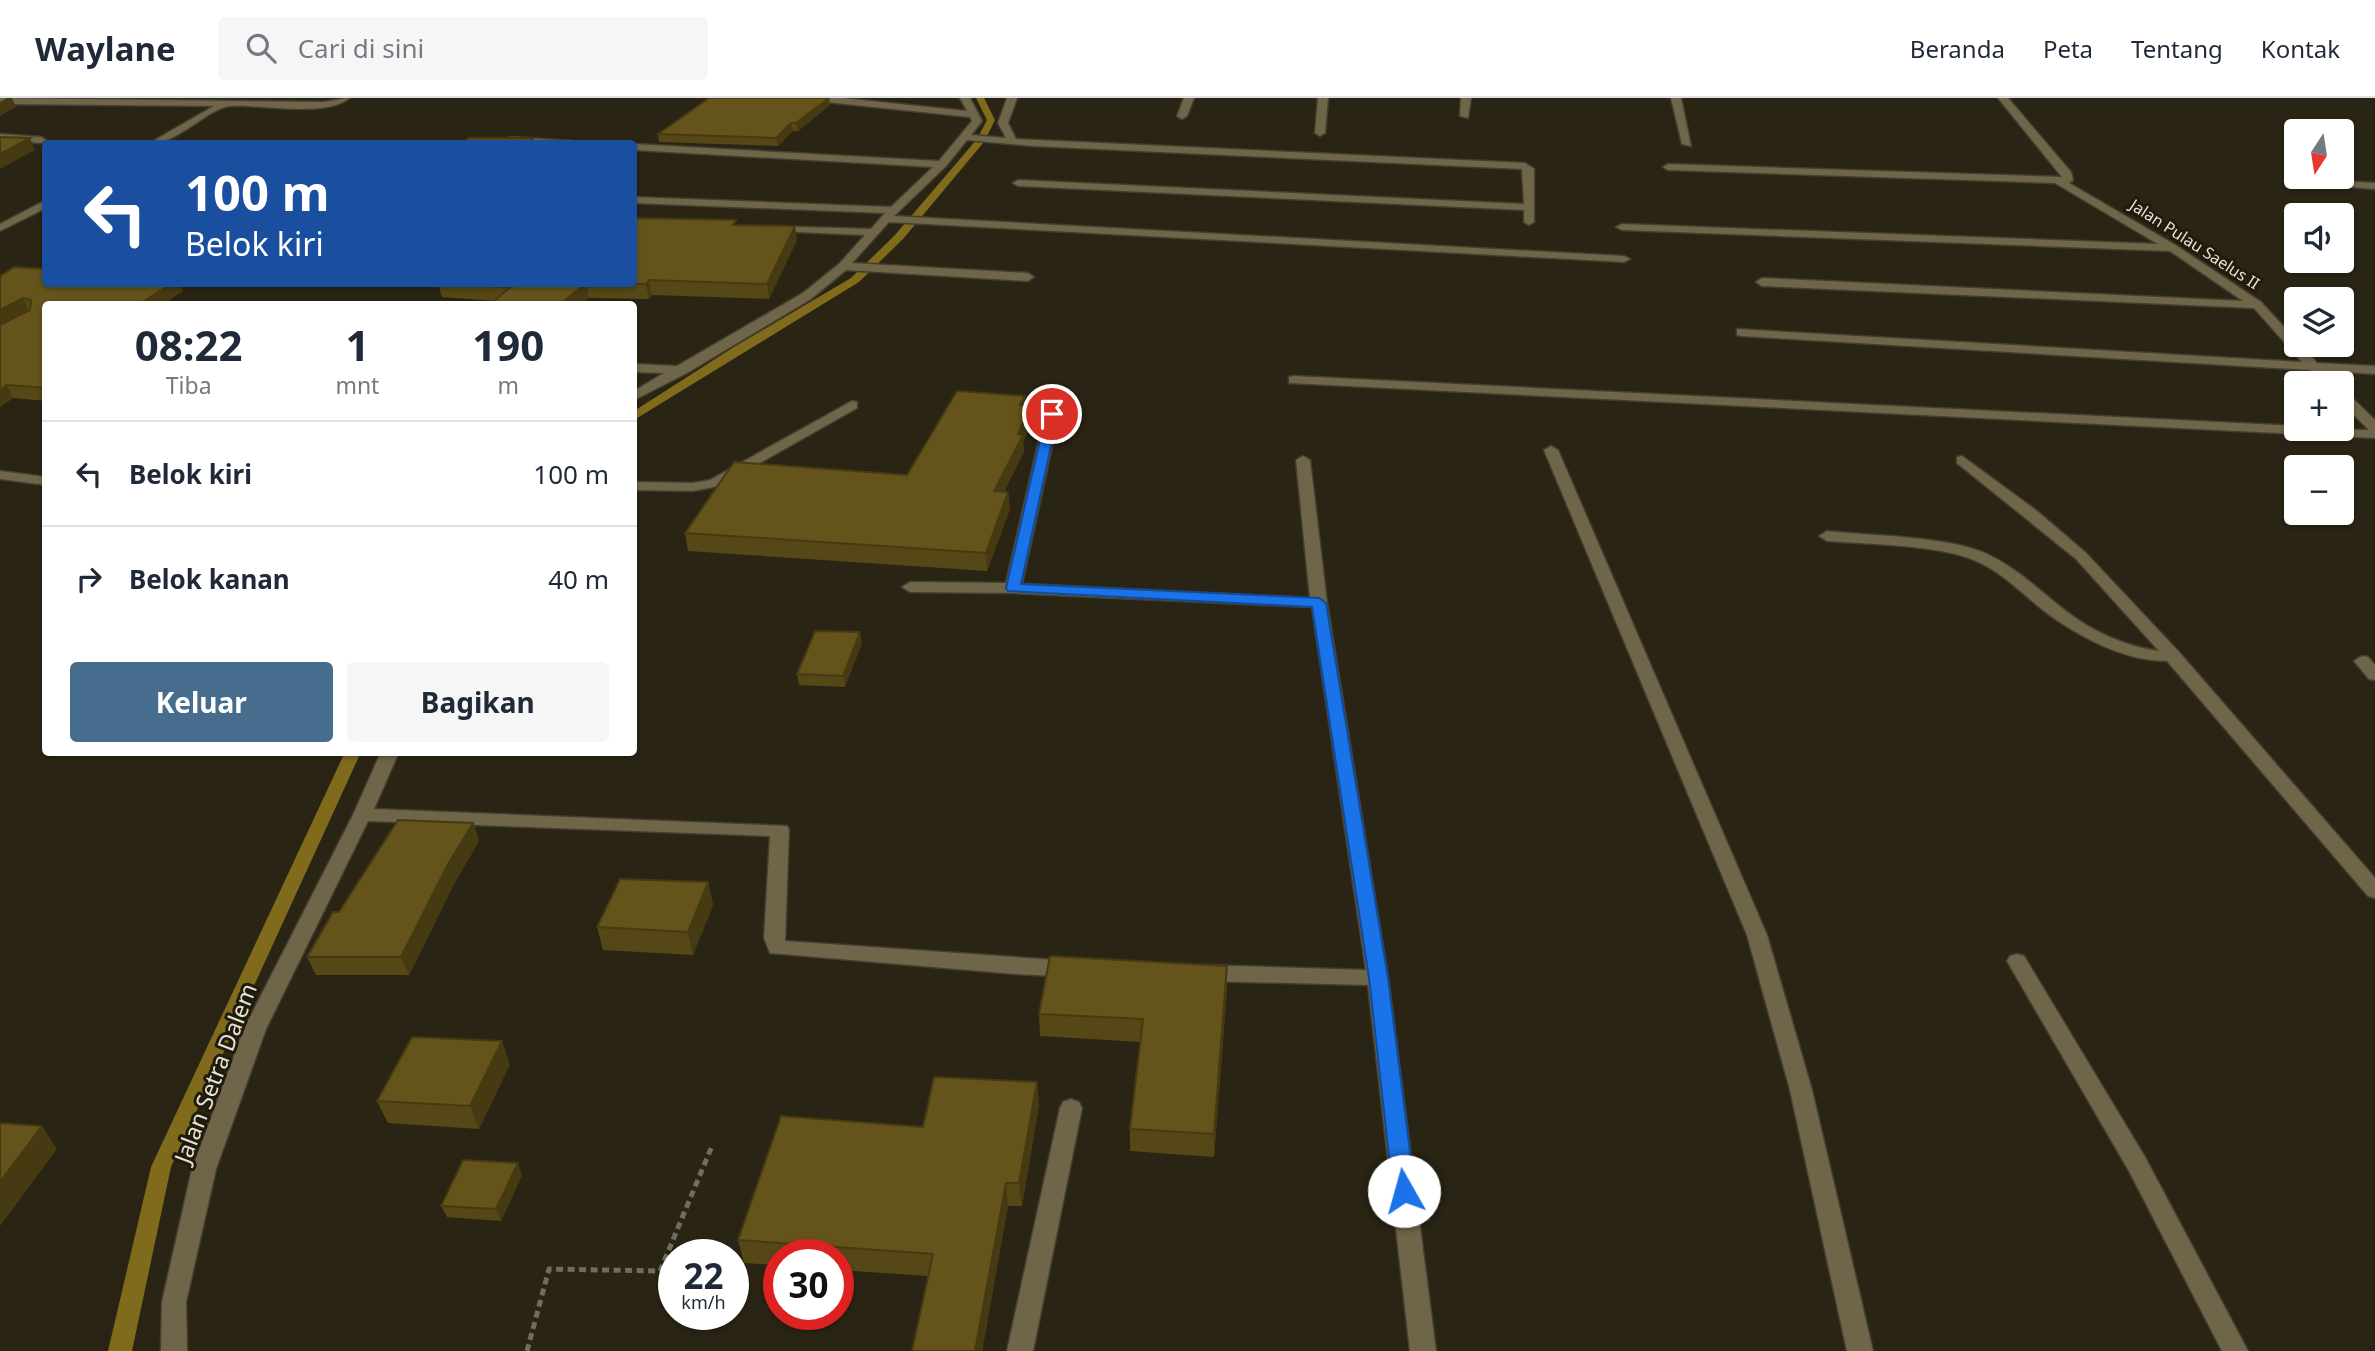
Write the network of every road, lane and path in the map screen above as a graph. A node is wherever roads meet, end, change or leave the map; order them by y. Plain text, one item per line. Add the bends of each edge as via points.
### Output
1 (344, 98) edge
2 (819, 98) edge
3 (965, 98) edge
4 (1012, 98) edge
5 (1189, 98) edge
6 (1323, 98) edge
7 (1466, 98) edge
8 (1676, 98) edge
9 (2003, 98) edge
10 (0, 101) edge
11 (226, 103) junction
12 (975, 114) junction
13 (1182, 116) dead end
14 (1465, 116) dead end
15 (1320, 134) dead end
16 (0, 137) edge
17 (967, 137) junction
18 (1007, 139) junction
19 (41, 140) dead end
20 (160, 140) edge
21 (1687, 145) dead end
22 (637, 147) edge
23 (942, 164) junction
24 (1668, 167) dead end
25 (2059, 181) junction
26 (1018, 183) dead end
27 (2354, 185) edge
28 (2375, 186) edge
29 (637, 201) edge
30 (42, 205) edge
31 (1529, 207) junction
32 (893, 217) junction
33 (1529, 222) dead end
34 (1622, 227) dead end
35 (0, 228) edge
36 (756, 228) edge
37 (874, 232) junction
38 (2174, 248) junction
39 (1624, 259) dead end
40 (844, 266) junction
41 (1028, 277) dead end
42 (1762, 282) dead end
43 (2257, 305) junction
44 (1741, 332) dead end
45 (2309, 365) junction
46 (637, 368) edge
47 (682, 370) junction
48 (2375, 370) edge
49 (2316, 371) edge
50 (1294, 380) dead end
51 (637, 394) edge
52 (852, 405) dead end
53 (2354, 408) edge
54 (1052, 414) dead end
55 (2375, 429) edge
56 (2375, 434) edge
57 (1551, 450) dead end
58 (1303, 460) dead end
59 (1962, 460) dead end
60 (0, 475) edge
61 (42, 480) edge
62 (637, 486) edge
63 (1827, 536) dead end
64 (910, 587) dead end
65 (1013, 588) junction
66 (1319, 603) junction
67 (2173, 656) junction
68 (2362, 661) dead end
69 (2375, 675) edge
70 (388, 756) edge
71 (362, 815) junction
72 (2375, 891) edge
73 (2017, 961) dead end
74 (1096, 969) edge
75 (1177, 972) edge
76 (1378, 978) junction
77 (1071, 1108) dead end
78 (712, 1146) dead end
79 (174, 1351) edge
80 (527, 1351) edge
81 (1020, 1351) edge
82 (1423, 1351) edge
83 (1860, 1351) edge
84 (2235, 1351) edge

1 - 11 street via 323,105
2 - 12 street
3 - 12 street
4 - 18 street via 1003,123
5 - 13 street
6 - 15 street
7 - 14 street
8 - 21 street
9 - 25 street via 2070,178
10 - 11 street
11 - 20 street
12 - 17 street via 977,121
16 - 19 street
17 - 18 street
17 - 23 street
18 - 31 street via 1516,165 1529,169
22 - 23 street
23 - 32 street
24 - 25 street
25 - 38 street, Jalan Pulau Saelus II
26 - 31 street
27 - 28 street
29 - 32 street
30 - 35 street
31 - 33 street
32 - 37 street
32 - 39 street
34 - 38 street
36 - 37 street
37 - 40 street
38 - 43 street, Jalan Pulau Saelus II
40 - 41 street
40 - 47 street via 807,296
42 - 43 street
43 - 45 street, Jalan Pulau Saelus II
44 - 45 street
45 - 48 street
45 - 49 street, Jalan Pulau Saelus II
46 - 47 street
47 - 51 street
50 - 56 street
52 - 62 street via 714,483
53 - 55 street
54 - 65 street
57 - 83 street via 1758,935 1815,1141
58 - 66 street
59 - 67 street via 2081,556
60 - 61 street
63 - 67 street via 1940,547 1979,556 2008,572 2063,617 2126,650
64 - 65 street
65 - 66 street
66 - 76 street
67 - 72 street
68 - 69 street
70 - 71 street, Jalan Setra Dalem
71 - 74 street via 780,830 777,948
71 - 79 street, Jalan Setra Dalem via 255,1028 204,1169 174,1302
73 - 84 street via 2137,1164
75 - 76 street
76 - 82 street
77 - 81 street
78 - 80 path via 660,1272 549,1269

